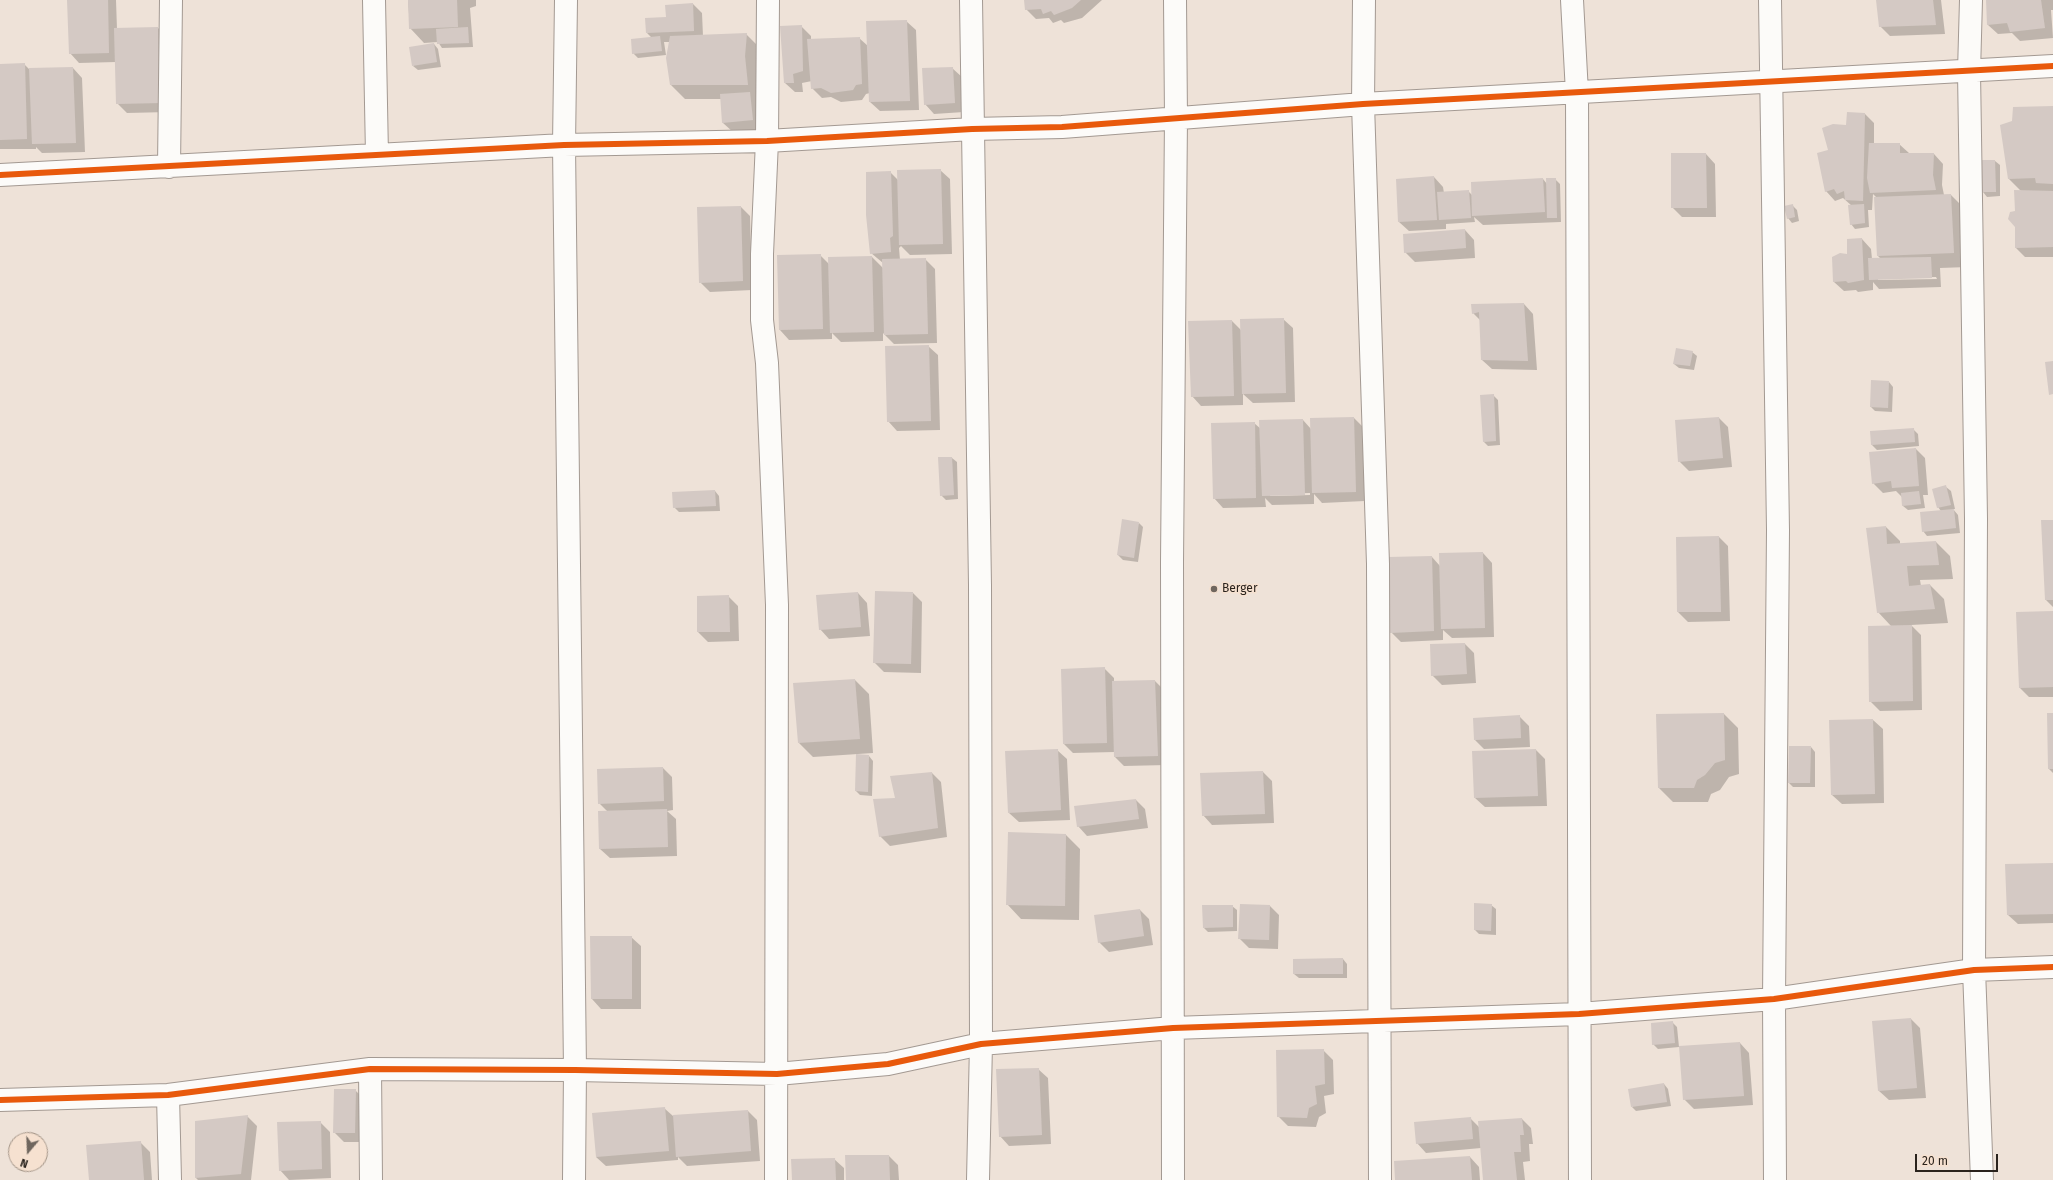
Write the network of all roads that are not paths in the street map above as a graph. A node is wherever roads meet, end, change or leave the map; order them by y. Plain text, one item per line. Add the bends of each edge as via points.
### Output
1 (171, 0) edge
2 (374, 0) edge
3 (566, 0) edge
4 (768, 0) edge
5 (971, 0) edge
6 (1175, 0) edge
7 (1364, 0) edge
8 (1572, 0) edge
9 (1770, 0) edge
10 (1971, 0) edge
11 (2053, 66) edge
12 (1969, 72) junction
13 (1772, 83) junction
14 (1578, 93) junction
15 (1363, 104) junction
16 (1176, 118) junction
17 (972, 129) junction
18 (767, 141) junction
19 (564, 145) junction
20 (377, 155) junction
21 (169, 167) junction
22 (0, 175) edge
23 (2053, 967) edge
24 (1974, 970) junction
25 (1774, 999) junction
26 (1579, 1014) junction
27 (1381, 1022) junction
28 (1173, 1028) junction
29 (981, 1044) junction
30 (370, 1069) junction
31 (575, 1070) junction
32 (777, 1074) junction
33 (168, 1095) junction
34 (0, 1100) edge
35 (170, 1180) edge
36 (371, 1180) edge
37 (574, 1180) edge
38 (776, 1180) edge
39 (978, 1180) edge
40 (1173, 1180) edge
41 (1380, 1180) edge
42 (1580, 1180) edge
43 (1775, 1180) edge
44 (1982, 1180) edge

1 - 21 street
2 - 20 street
3 - 19 street
4 - 18 street
5 - 17 street
6 - 16 street
7 - 15 street
8 - 14 street
9 - 13 street
10 - 12 street
11 - 12 street
12 - 13 street
12 - 24 street via 1976,519
13 - 14 street
13 - 25 street via 1778,530
14 - 15 street
14 - 26 street
15 - 16 street
15 - 27 street via 1378,564
16 - 17 street via 1062,127
16 - 28 street via 1172,562
17 - 18 street
17 - 29 street via 980,585
18 - 19 street
18 - 32 street via 762,320 767,363 777,605
19 - 20 street
19 - 31 street
20 - 21 street
21 - 22 street
23 - 24 street
24 - 25 street
24 - 44 street
25 - 26 street
25 - 43 street
26 - 27 street
26 - 42 street
27 - 28 street
27 - 41 street
28 - 29 street
28 - 40 street
29 - 32 street via 888,1064
29 - 39 street
30 - 31 street
30 - 33 street
30 - 36 street
31 - 32 street
31 - 37 street
32 - 38 street
33 - 34 street
33 - 35 street

